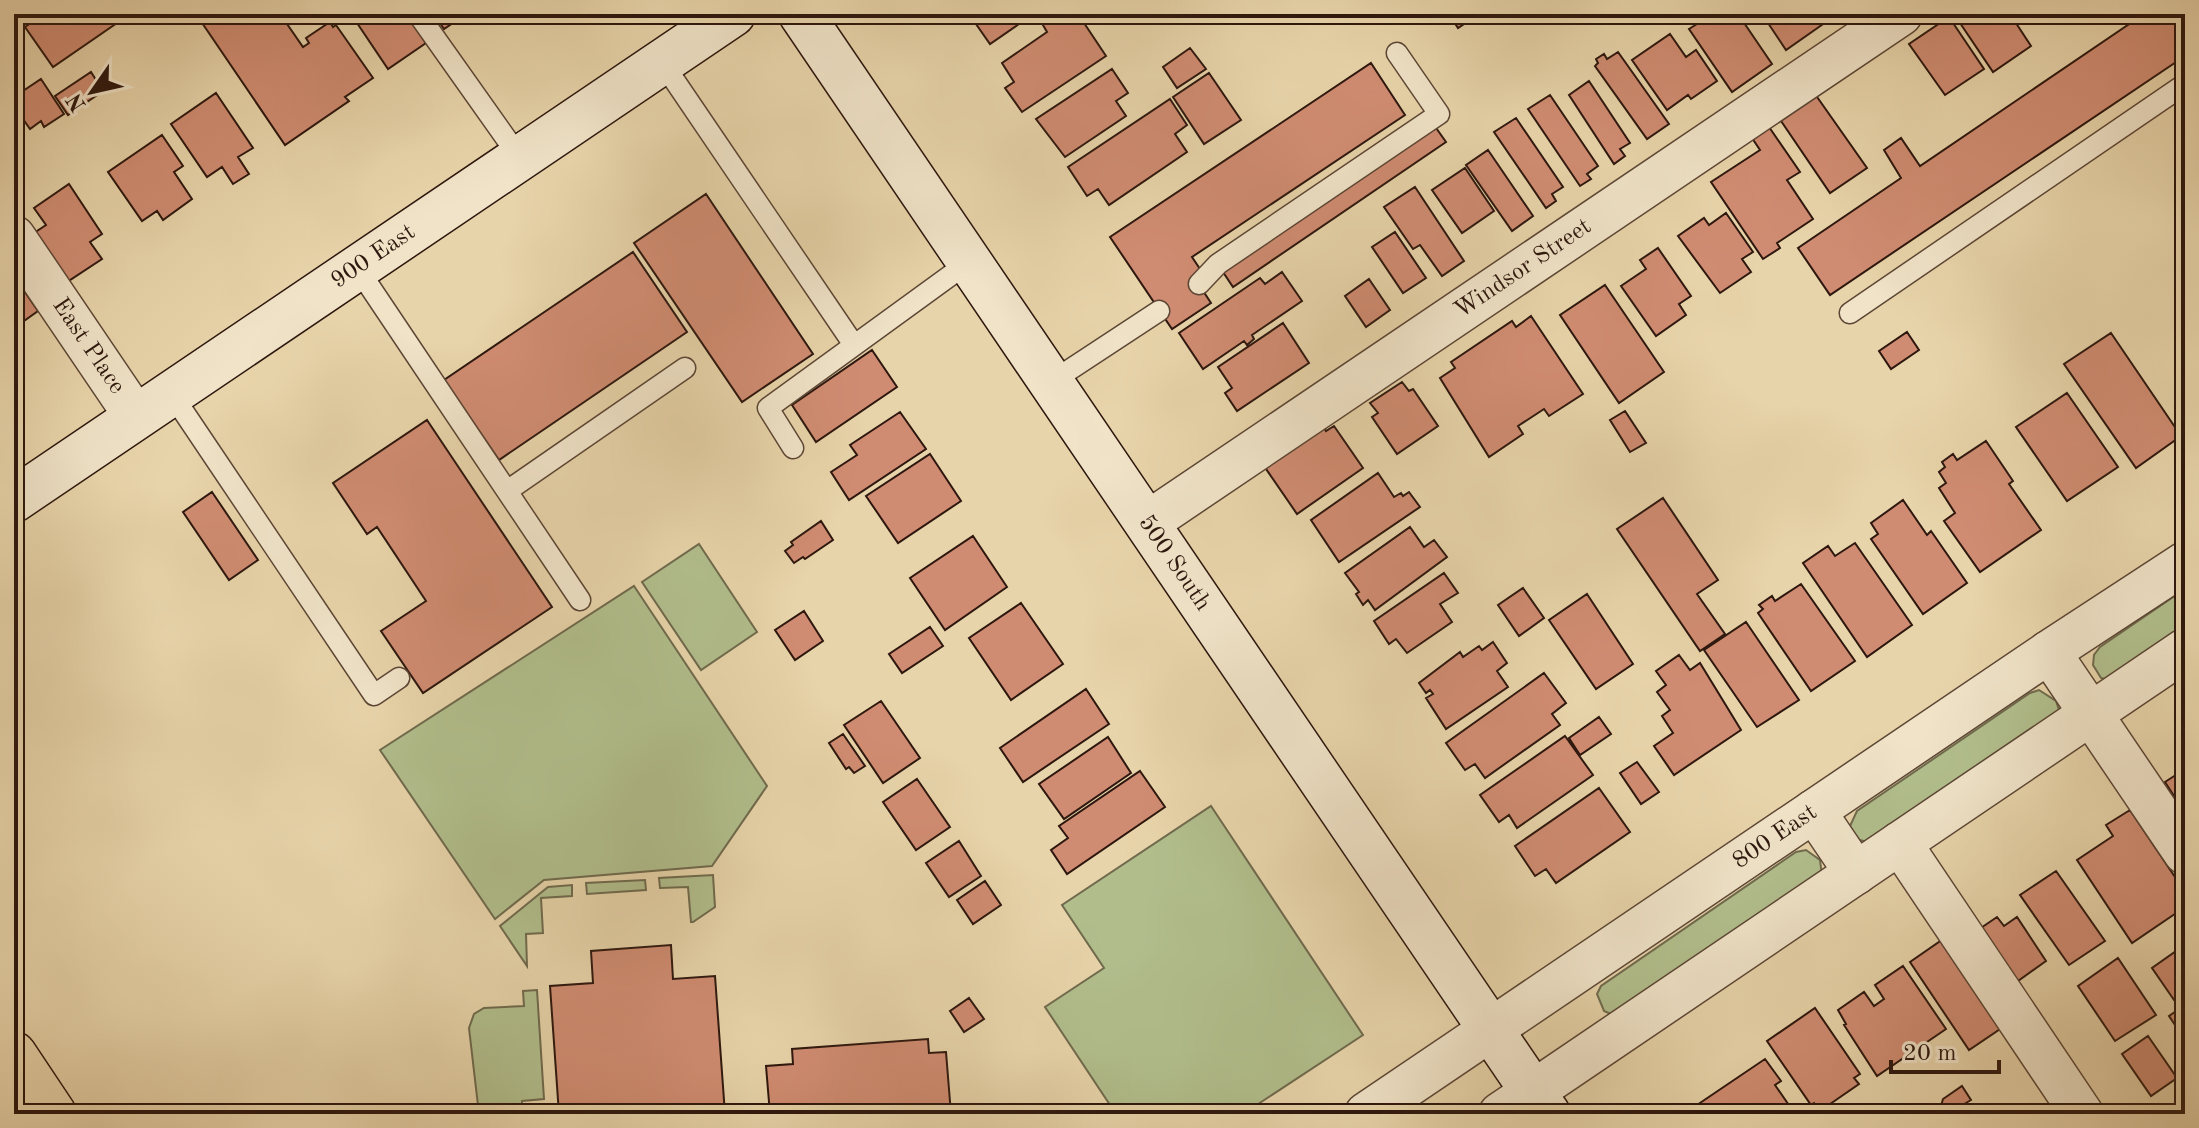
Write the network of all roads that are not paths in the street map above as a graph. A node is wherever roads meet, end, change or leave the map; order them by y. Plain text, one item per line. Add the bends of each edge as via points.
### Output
1 (418, 14) edge
2 (733, 14) edge
3 (801, 14) edge
4 (1901, 14) edge
5 (1397, 53) dead end
6 (662, 62) junction
7 (2185, 84) edge
8 (520, 158) junction
9 (14, 237) edge
10 (969, 262) junction
11 (358, 269) junction
12 (1199, 284) dead end
13 (1159, 311) dead end
14 (1850, 313) dead end
15 (854, 345) junction
16 (685, 368) dead end
17 (1051, 382) junction
18 (154, 405) junction
19 (793, 448) dead end
20 (507, 491) junction
21 (14, 500) edge
22 (1147, 523) junction
23 (2185, 563) edge
24 (580, 600) dead end
25 (2185, 650) edge
26 (2049, 652) junction
27 (399, 678) dead end
28 (2091, 714) junction
29 (1814, 811) junction
30 (1900, 843) junction
31 (2185, 853) edge
32 (1856, 873) junction
33 (1491, 1030) junction
34 (14, 1054) edge
35 (1527, 1107) edge
36 (54, 1114) edge
37 (1366, 1114) edge
38 (2082, 1114) edge

1 - 8 lane
2 - 6 street, 900 East
3 - 10 street, 500 South
4 - 22 street, Windsor Street
5 - 12 lane via 1439,114 1218,264
6 - 8 street, 900 East
6 - 15 lane
7 - 14 lane
8 - 11 street, 900 East
9 - 18 street, East Place
10 - 15 lane
10 - 17 street, 500 South
11 - 18 street, 900 East
11 - 20 lane
13 - 17 lane
15 - 19 lane via 768,408
16 - 20 lane
17 - 22 street, 500 South
18 - 21 street, 900 East
18 - 27 lane via 374,695
20 - 24 lane
22 - 33 street, 500 South
23 - 26 street, 800 East
25 - 28 street
26 - 28 street
26 - 29 street, 800 East
28 - 30 street
28 - 31 street
29 - 32 street
29 - 33 street, 800 East
30 - 32 street
30 - 38 street
32 - 35 street
33 - 35 street, 500 South
33 - 37 street, 800 East
34 - 36 main road

